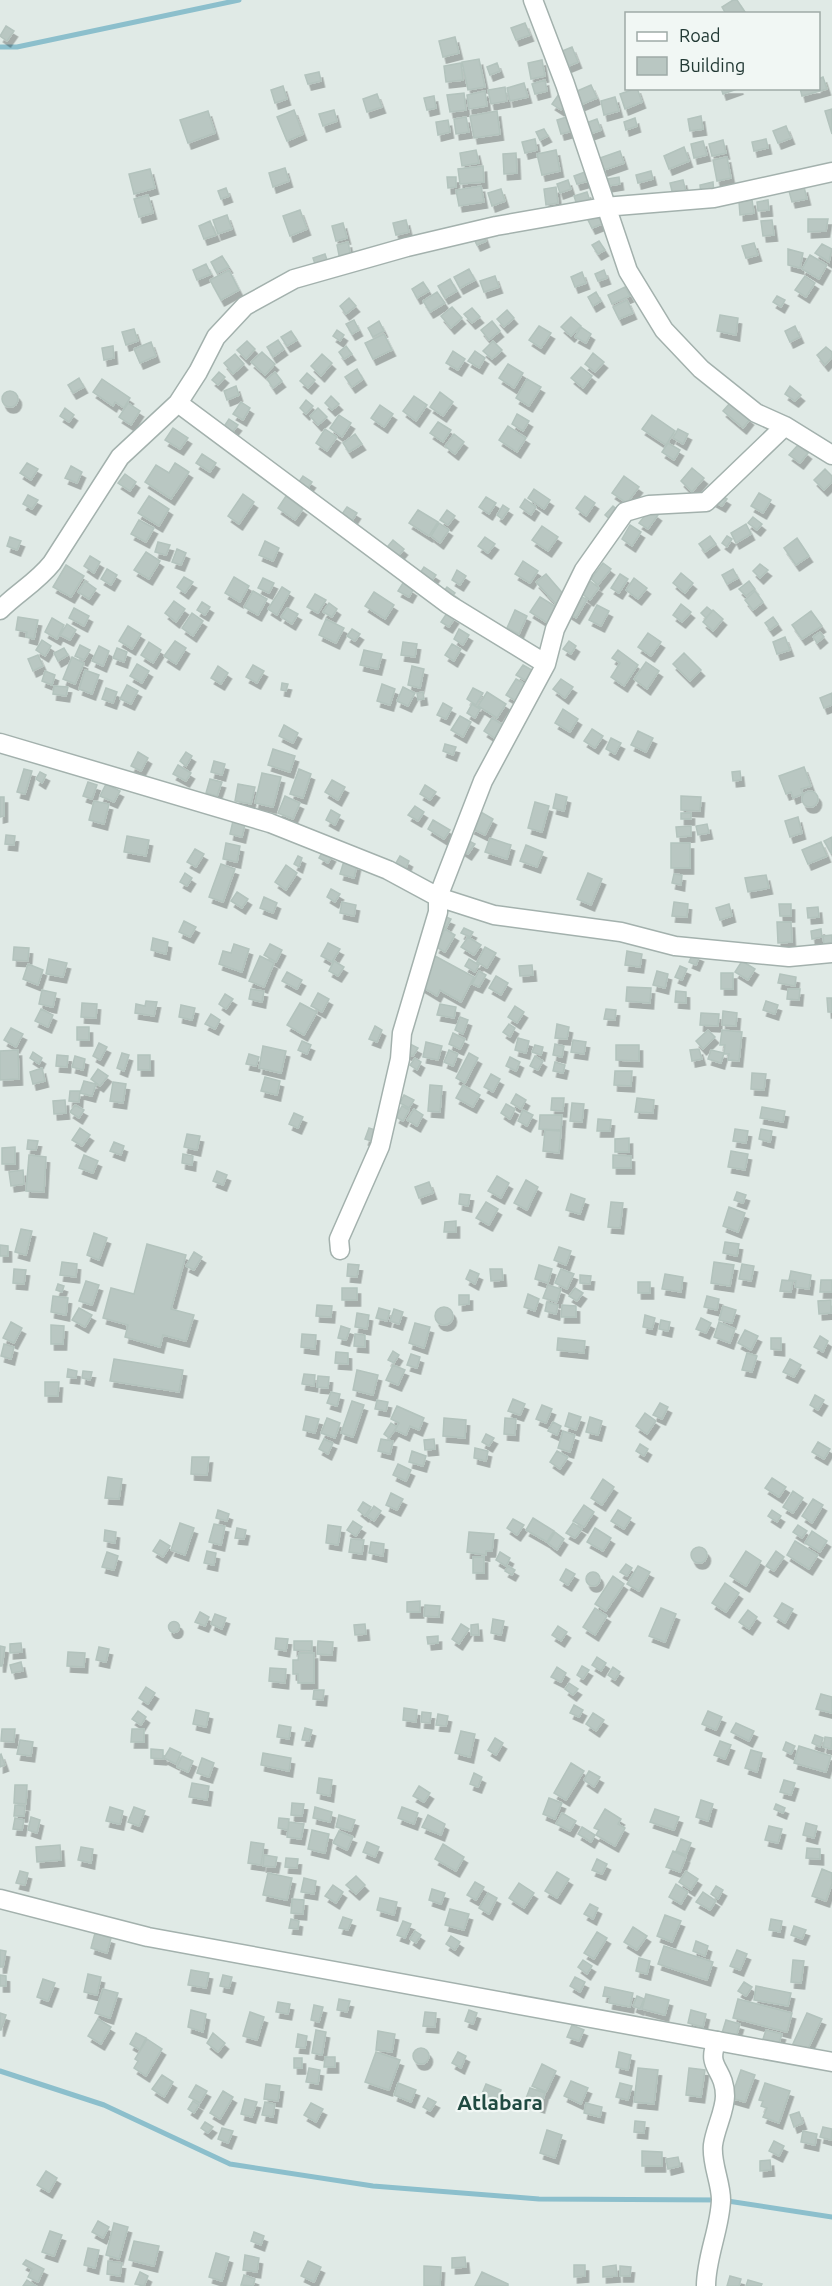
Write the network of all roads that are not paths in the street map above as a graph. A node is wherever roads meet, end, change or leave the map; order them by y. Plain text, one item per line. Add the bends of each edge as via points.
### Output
1 (533, 0) edge
2 (832, 172) edge
3 (604, 207) junction
4 (178, 403) junction
5 (785, 426) junction
6 (832, 455) edge
7 (0, 610) edge
8 (546, 664) junction
9 (0, 743) edge
10 (438, 897) junction
11 (832, 953) edge
12 (340, 1250) dead end
13 (0, 1899) edge
14 (717, 2041) junction
15 (832, 2062) edge
16 (706, 2286) edge

1 - 3 street
2 - 3 street via 714,198
3 - 4 street via 496,226 294,279 245,306 223,329
3 - 5 street via 628,271 664,330 710,376 756,413
4 - 7 street via 120,457 40,577
4 - 8 street via 448,604
5 - 6 street
5 - 8 street via 706,501 649,505 625,512 584,570 555,629
8 - 10 street via 483,781
9 - 10 street via 270,823 379,866
10 - 11 street via 494,915 621,932 675,946 789,957
10 - 12 street via 438,912 402,1033 386,1124 368,1177 339,1239
13 - 14 street via 148,1937
14 - 15 street
14 - 16 street via 711,2054 713,2064 723,2075 725,2098 713,2148 721,2200 706,2265

